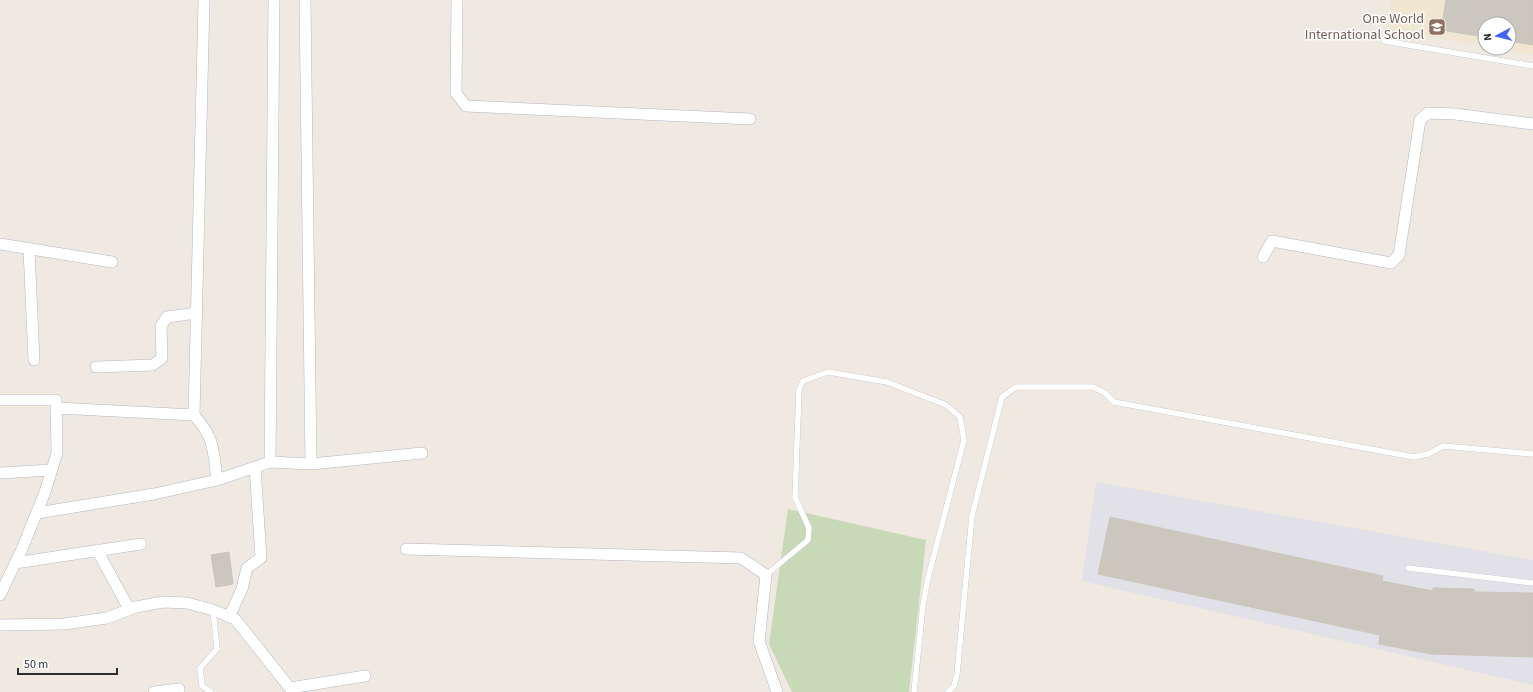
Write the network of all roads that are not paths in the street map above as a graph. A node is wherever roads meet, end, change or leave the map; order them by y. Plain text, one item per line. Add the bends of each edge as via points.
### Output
1 (204, 0) edge
2 (274, 0) edge
3 (304, 0) edge
4 (457, 0) edge
5 (1384, 41) dead end
6 (1533, 66) edge
7 (750, 119) dead end
8 (1533, 124) edge
9 (0, 244) edge
10 (29, 249) junction
11 (1263, 257) dead end
12 (112, 262) dead end
13 (196, 313) junction
14 (34, 360) dead end
15 (96, 367) dead end
16 (0, 400) edge
17 (57, 408) junction
18 (194, 415) junction
19 (422, 453) dead end
20 (1533, 454) edge
21 (270, 462) junction
22 (311, 464) junction
23 (255, 467) junction
24 (52, 470) junction
25 (0, 473) edge
26 (217, 480) junction
27 (37, 513) junction
28 (141, 544) dead end
29 (97, 550) junction
30 (406, 550) dead end
31 (15, 563) junction
32 (1408, 568) dead end
33 (766, 575) junction
34 (1533, 583) edge
35 (0, 594) edge
36 (129, 609) junction
37 (213, 610) junction
38 (229, 617) junction
39 (0, 625) edge
40 (365, 676) dead end
41 (179, 690) dead end
42 (292, 690) edge
43 (154, 692) edge
44 (211, 692) edge
45 (777, 692) edge
46 (914, 692) edge
47 (948, 692) edge

1 - 13 street
2 - 21 street
3 - 22 street
4 - 7 street via 456,93 466,106
5 - 6 lane
8 - 11 street via 1428,113 1420,120 1399,255 1391,263 1272,241
9 - 10 street
10 - 12 street
10 - 14 street
13 - 15 street via 167,317 161,326 162,358 153,365
13 - 18 street
16 - 17 street via 56,400
17 - 18 street
17 - 24 street via 58,453
18 - 26 street via 212,441
19 - 22 street
20 - 47 lane via 1444,446 1428,454 1414,456 1114,402 1105,392 1093,387 1016,387 1002,397 972,516 957,674 954,686
21 - 22 street
21 - 23 street
23 - 26 street
23 - 38 street via 262,558 247,568 242,589
24 - 25 street
24 - 27 street
26 - 27 street via 154,494
27 - 31 street
28 - 29 street
29 - 31 street
29 - 36 street
30 - 33 street via 741,558
31 - 35 street
32 - 34 lane
33 - 45 street via 759,641
33 - 46 lane via 808,540 809,528 795,497 799,390 803,381 828,372 887,382 946,405 960,418 964,440 927,584
36 - 37 street via 163,602 187,603
36 - 39 street via 106,618 64,624
37 - 38 street
37 - 44 lane via 217,649 200,668 202,686
38 - 42 street via 235,619
40 - 42 street
41 - 43 street

